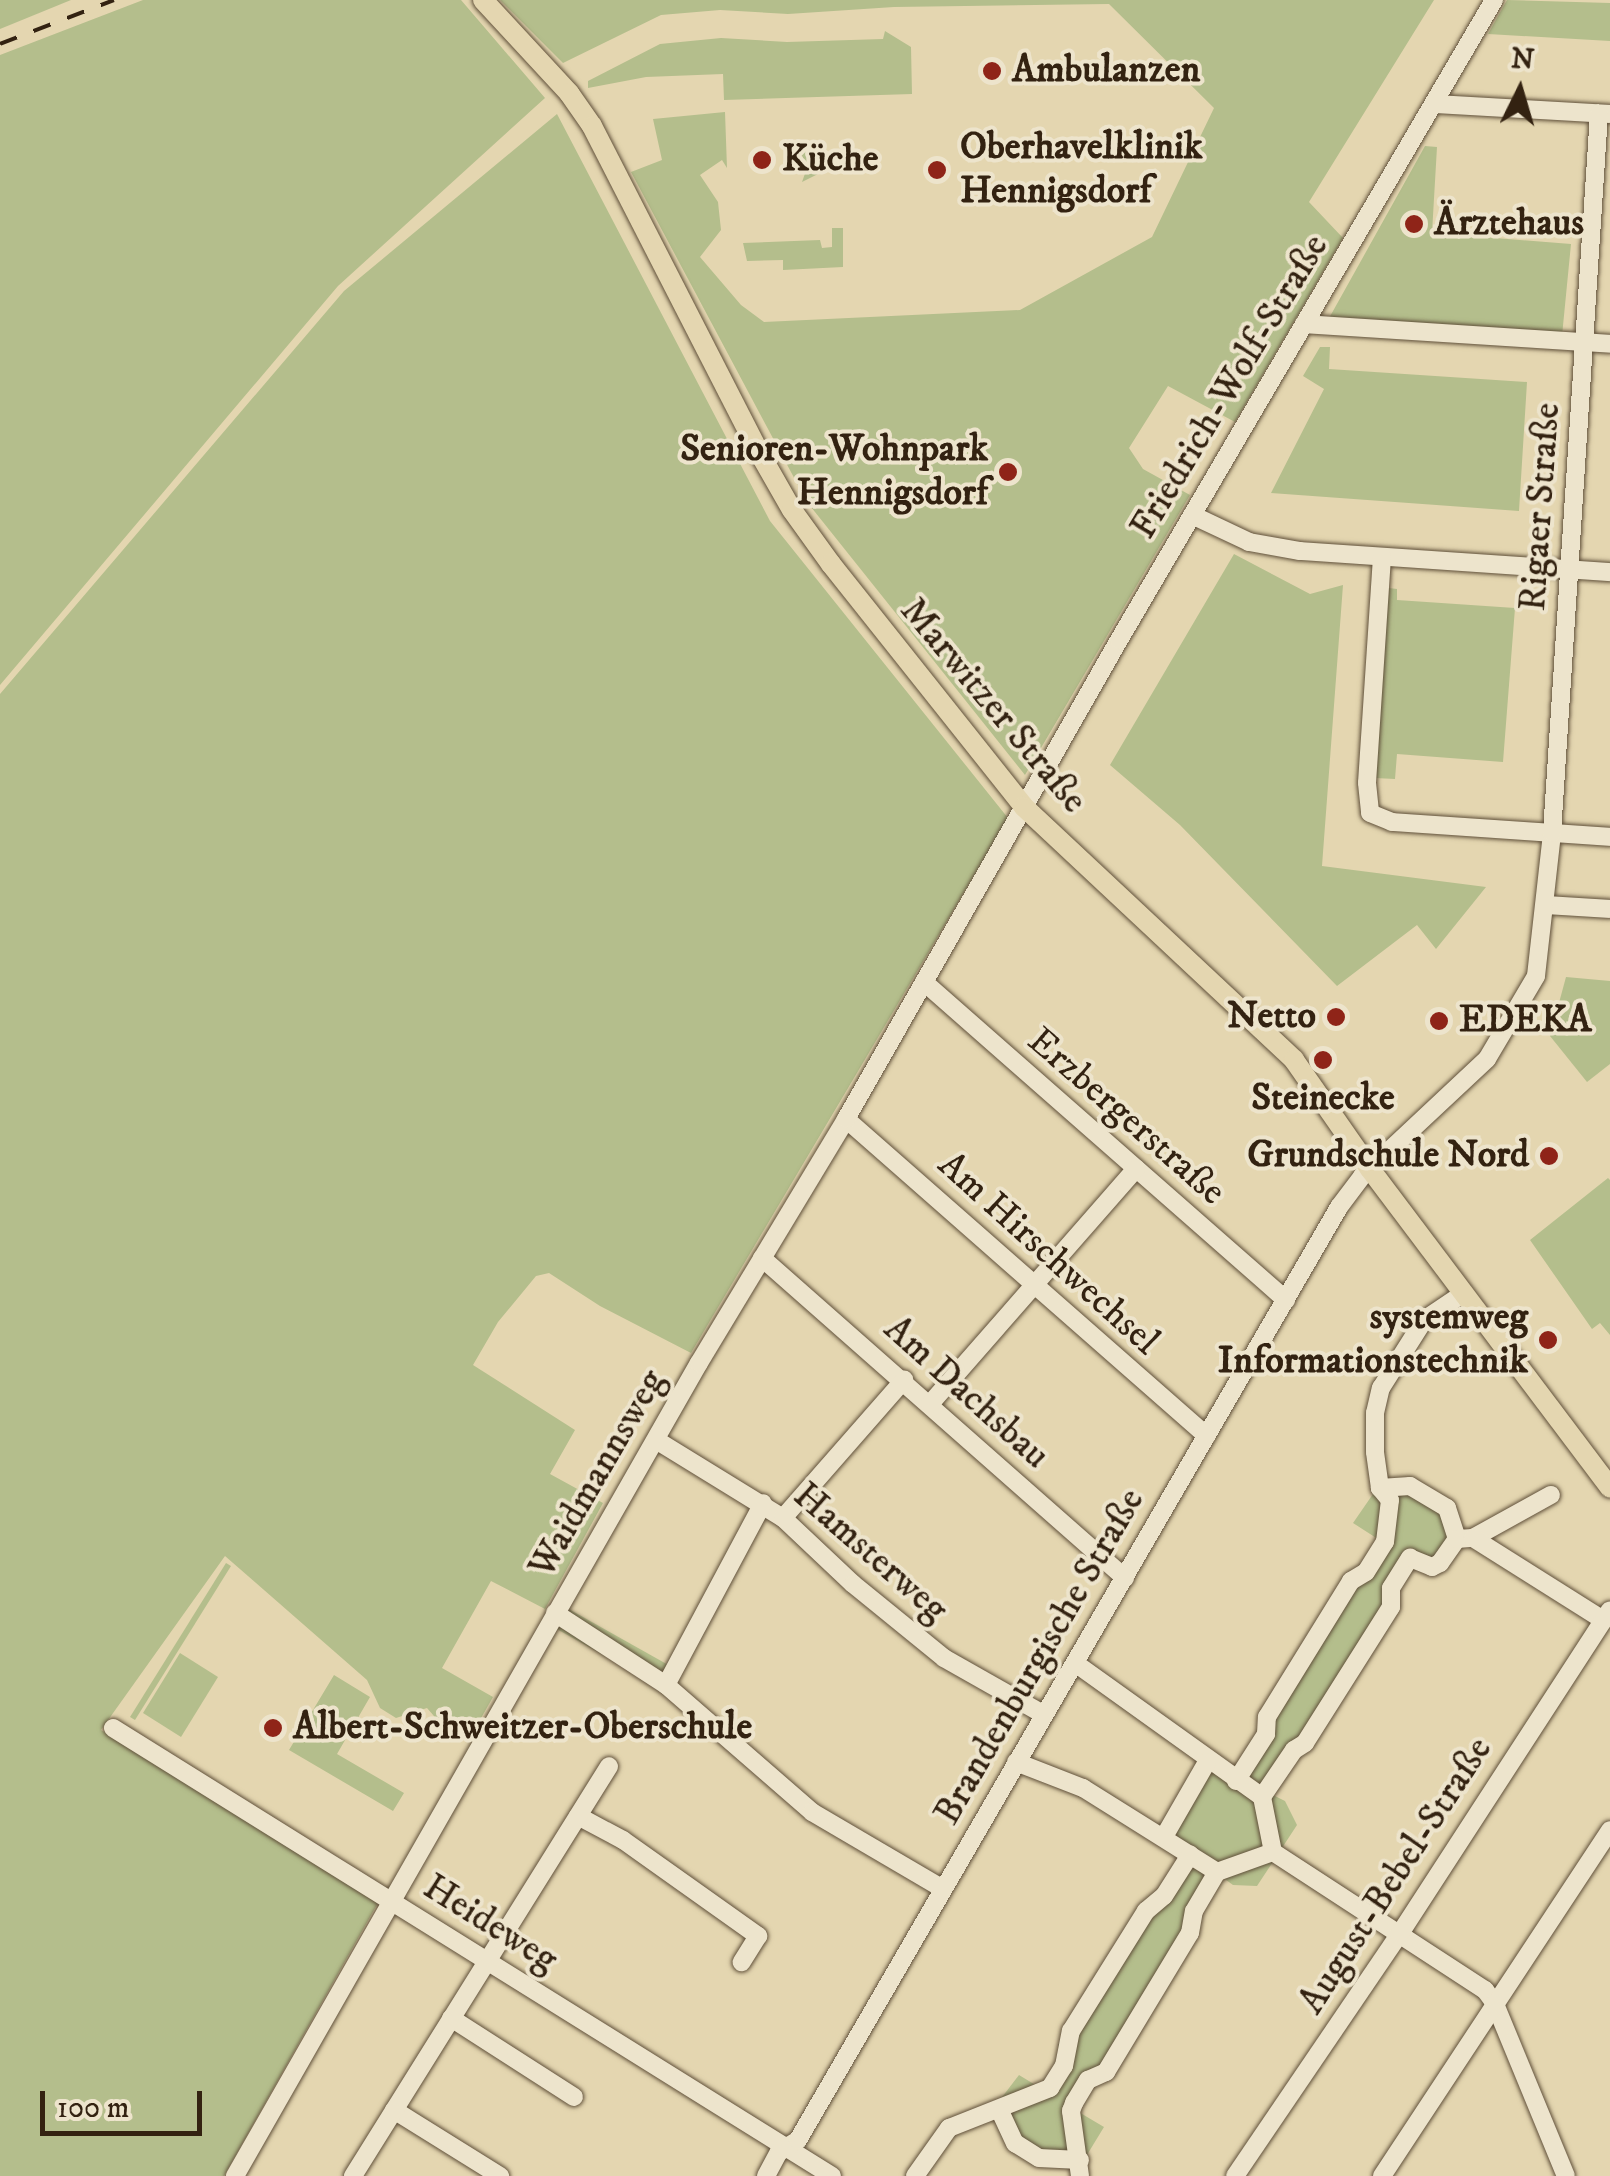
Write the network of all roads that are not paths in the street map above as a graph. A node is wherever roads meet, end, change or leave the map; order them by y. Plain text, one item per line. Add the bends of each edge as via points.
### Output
1 (483, 0) edge
2 (1494, 0) edge
3 (1436, 104) junction
4 (1604, 114) edge
5 (1304, 324) junction
6 (1586, 342) junction
7 (1610, 344) edge
8 (1192, 516) junction
9 (1382, 556) junction
10 (1569, 569) junction
11 (1610, 572) edge
12 (1024, 807) junction
13 (1552, 833) junction
14 (1610, 837) edge
15 (1547, 905) junction
16 (1610, 909) edge
17 (924, 982) junction
18 (846, 1119) junction
19 (1136, 1169) junction
20 (1370, 1169) junction
21 (762, 1258) junction
22 (1034, 1284) junction
23 (1464, 1293) junction
24 (1286, 1300) junction
25 (904, 1380) junction
26 (930, 1404) junction
27 (1207, 1436) junction
28 (656, 1440) junction
29 (1380, 1488) junction
30 (1610, 1488) edge
31 (1551, 1495) dead end
32 (763, 1503) junction
33 (782, 1518) junction
34 (1465, 1538) junction
35 (1385, 1542) junction
36 (1410, 1558) junction
37 (1126, 1578) junction
38 (555, 1613) junction
39 (1606, 1615) edge
40 (1075, 1663) junction
41 (666, 1685) junction
42 (1042, 1714) junction
43 (112, 1728) dead end
44 (1266, 1734) junction
45 (1294, 1750) junction
46 (1016, 1762) junction
47 (1207, 1762) junction
48 (609, 1766) dead end
49 (1236, 1780) junction
50 (1262, 1797) junction
51 (578, 1816) junction
52 (1610, 1830) edge
53 (1165, 1835) junction
54 (1273, 1852) junction
55 (1190, 1855) junction
56 (1218, 1872) junction
57 (942, 1888) junction
58 (393, 1902) junction
59 (1399, 1935) junction
60 (486, 1962) junction
61 (742, 1962) dead end
62 (1496, 2004) junction
63 (452, 2018) junction
64 (1041, 2094) junction
65 (574, 2097) dead end
66 (999, 2109) junction
67 (394, 2110) junction
68 (1071, 2110) junction
69 (788, 2146) junction
70 (1080, 2168) edge
71 (235, 2176) edge
72 (353, 2176) edge
73 (500, 2176) edge
74 (766, 2176) edge
75 (832, 2176) edge
76 (915, 2176) edge
77 (1236, 2176) edge
78 (1382, 2176) edge
79 (1566, 2176) edge

1 - 12 main road, Marwitzer Straße via 592,126 792,510
2 - 3 street, Friedrich-Wolf-Straße
3 - 4 street
3 - 5 street, Friedrich-Wolf-Straße
4 - 6 street, Rigaer Straße
5 - 6 street
5 - 8 street, Friedrich-Wolf-Straße
6 - 7 street
6 - 10 street, Rigaer Straße
8 - 9 street via 1260,544
8 - 12 street, Friedrich-Wolf-Straße
9 - 10 street
9 - 13 street via 1370,812 1392,822
10 - 11 street
10 - 13 street, Rigaer Straße
12 - 17 street, Waidmannsweg
12 - 20 main road, Marwitzer Straße via 1294,1060
13 - 14 street
13 - 15 street, Rigaer Straße
15 - 16 street
15 - 20 street, Rigaer Straße via 1536,976 1500,1044
17 - 18 street, Waidmannsweg
17 - 19 street, Erzbergerstraße
18 - 21 street, Waidmannsweg
18 - 22 street, Am Hirschwechsel
19 - 22 street
19 - 24 street, Erzbergerstraße
20 - 23 main road, Marwitzer Straße
20 - 24 street, Brandenburgische Straße via 1339,1207
21 - 25 street, Am Dachsbau
21 - 28 street, Waidmannsweg
22 - 26 street
22 - 27 street, Am Hirschwechsel
23 - 29 street via 1424,1320 1381,1388 1375,1431
23 - 30 main road, Marwitzer Straße
24 - 27 street, Brandenburgische Straße
25 - 26 street, Am Dachsbau
25 - 33 street
26 - 37 street, Am Dachsbau
27 - 37 street, Brandenburgische Straße
28 - 32 street, Hamsterweg
28 - 38 street, Waidmannsweg
29 - 34 street via 1410,1486 1447,1508
29 - 35 street via 1390,1500
31 - 34 street
32 - 33 street, Hamsterweg
32 - 41 street
33 - 42 street, Hamsterweg via 914,1636
34 - 36 street via 1432,1567
34 - 39 street
35 - 36 street
35 - 44 street via 1351,1582 1267,1718
36 - 45 street via 1391,1588 1390,1607 1306,1742
37 - 40 street, Brandenburgische Straße
38 - 41 street
38 - 58 street, Waidmannsweg
39 - 59 street, August-Bebel-Straße
40 - 42 street, Brandenburgische Straße
40 - 47 street via 1145,1709
41 - 57 street via 812,1812
42 - 46 street, Brandenburgische Straße
43 - 58 street, Heideweg
44 - 45 street
44 - 49 street
45 - 50 street
46 - 53 street via 1084,1788
46 - 57 street, Brandenburgische Straße
47 - 49 street
47 - 53 street
48 - 51 street
49 - 50 street
50 - 54 street
51 - 60 street
51 - 61 street via 761,1931
52 - 62 street
53 - 55 street
54 - 56 street
54 - 59 street
55 - 56 street
55 - 64 street via 1070,2031 1064,2066
56 - 68 street via 1194,1911 1190,1933 1106,2072 1088,2080
57 - 69 street, Brandenburgische Straße via 798,2140
58 - 60 street, Heideweg
58 - 71 street, Waidmannsweg
59 - 62 street via 1485,1990
59 - 77 street, August-Bebel-Straße
60 - 63 street
60 - 69 street, Heideweg
62 - 78 street
62 - 79 street
63 - 65 street
63 - 67 street
64 - 66 street
64 - 68 street
66 - 70 street via 1014,2143
66 - 76 street via 949,2128
67 - 72 street
67 - 73 street
68 - 70 street
69 - 74 street, Brandenburgische Straße
69 - 75 street, Heideweg

